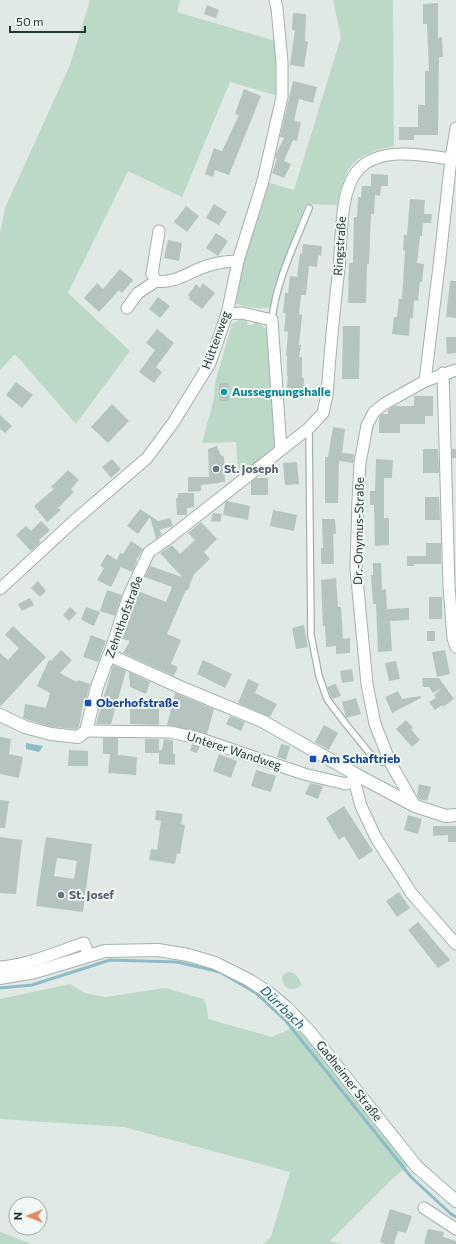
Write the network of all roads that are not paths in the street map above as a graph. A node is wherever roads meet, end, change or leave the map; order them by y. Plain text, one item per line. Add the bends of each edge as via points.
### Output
1 (276, 0) edge
2 (456, 128) edge
3 (451, 159) junction
4 (309, 208) dead end
5 (159, 231) dead end
6 (238, 261) junction
7 (156, 281) junction
8 (128, 308) dead end
9 (227, 314) junction
10 (272, 320) junction
11 (456, 370) edge
12 (443, 373) junction
13 (426, 381) junction
14 (309, 428) junction
15 (281, 450) junction
16 (0, 589) edge
17 (456, 647) edge
18 (109, 655) junction
19 (0, 715) edge
20 (86, 731) junction
21 (390, 762) junction
22 (356, 778) junction
23 (415, 806) junction
24 (456, 815) edge
25 (456, 944) edge
26 (90, 956) junction
27 (0, 967) edge
28 (0, 978) edge
29 (456, 1201) edge
30 (424, 1208) dead end
31 (456, 1229) edge

1 - 6 street, Hüttenweg via 282,62 282,97 263,181
2 - 3 street
3 - 13 street
3 - 14 street, Ringstraße via 421,154 395,154 373,159 358,170 349,184 342,212 327,395 323,413
4 - 10 lane via 285,268
5 - 7 street via 152,274
6 - 7 street via 202,268 177,279
6 - 9 street, Hüttenweg
7 - 8 street via 138,293
9 - 10 street via 242,313
9 - 16 street, Hüttenweg via 210,364 177,418 147,458
10 - 15 street
11 - 12 street, Dr.-Onymus-Straße
12 - 13 street, Dr.-Onymus-Straße
12 - 17 street via 449,586
13 - 21 street, Dr.-Onymus-Straße via 374,412 367,425 360,463 356,569 367,684 375,724
14 - 15 street, Ringstraße
14 - 21 lane via 311,636 319,676 327,699 345,724 371,755 382,762
15 - 18 street, Zehnthofstraße via 149,552 129,595
18 - 20 street, Zehnthofstraße via 97,687
18 - 22 street via 262,721
19 - 20 street via 25,728 51,734 78,737
20 - 22 street, Unterer Wandweg via 170,732 198,738 304,774 346,784
21 - 23 street, Dr.-Onymus-Straße
22 - 23 street
22 - 25 street via 361,806 376,838 412,894
23 - 24 street via 446,816
26 - 27 street via 84,943 36,960
26 - 28 street, Gadheimer Straße via 35,972
26 - 29 street, Gadheimer Straße via 105,951 158,950 188,955 216,963 269,993 309,1031 417,1167
30 - 31 street

